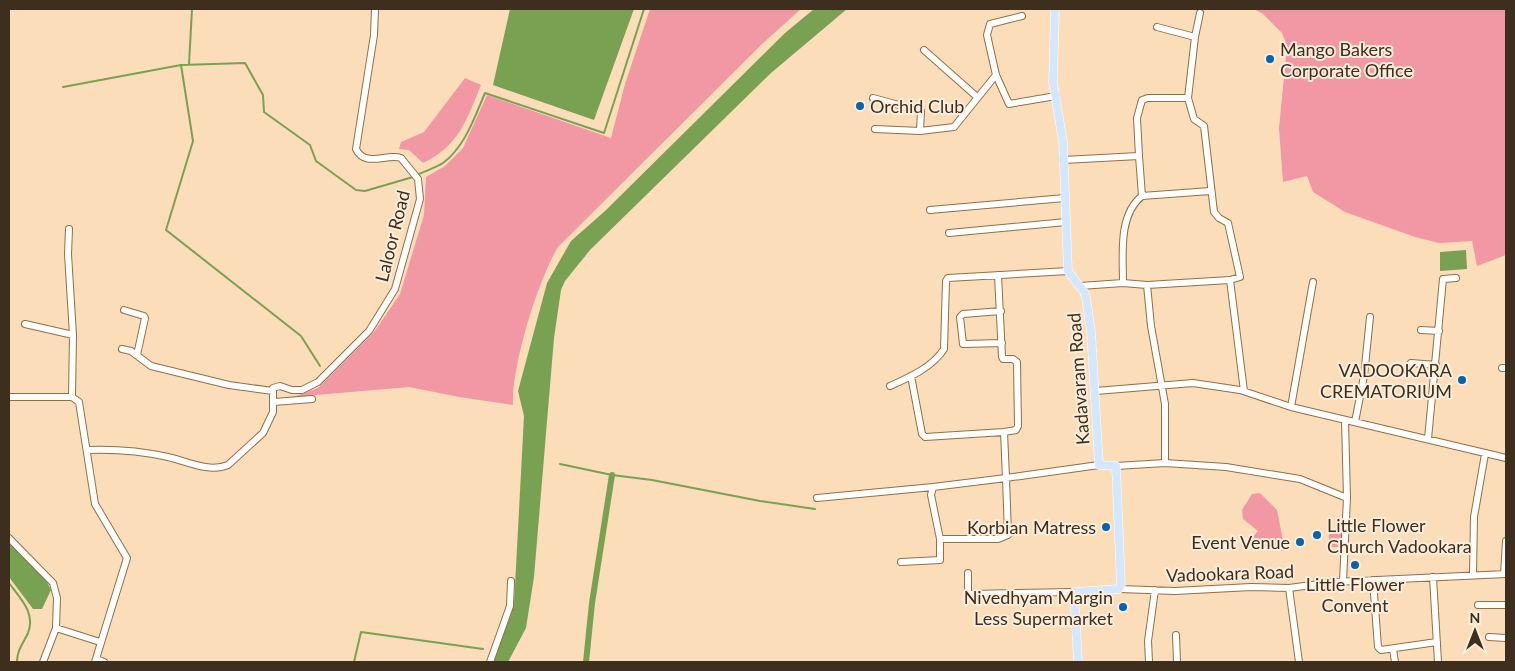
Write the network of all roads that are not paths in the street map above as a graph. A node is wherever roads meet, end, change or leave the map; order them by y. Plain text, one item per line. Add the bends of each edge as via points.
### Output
1 (375, 9) edge
2 (1055, 9) edge
3 (1200, 13) dead end
4 (1022, 16) dead end
5 (1157, 27) dead end
6 (1195, 37) junction
7 (924, 50) dead end
8 (996, 75) junction
9 (976, 96) junction
10 (1056, 96) junction
11 (873, 98) dead end
12 (1188, 98) junction
13 (875, 130) dead end
14 (920, 130) junction
15 (1139, 156) junction
16 (1063, 160) junction
17 (1210, 191) junction
18 (1142, 196) junction
19 (1065, 198) junction
20 (930, 210) dead end
21 (1066, 222) junction
22 (69, 229) dead end
23 (949, 233) dead end
24 (1068, 272) junction
25 (998, 275) junction
26 (1456, 278) dead end
27 (1230, 280) junction
28 (1313, 282) dead end
29 (1122, 283) junction
30 (1148, 285) junction
31 (1080, 286) junction
32 (124, 310) dead end
33 (1001, 311) junction
34 (1370, 317) dead end
35 (25, 324) dead end
36 (1421, 330) dead end
37 (1439, 330) junction
38 (73, 336) junction
39 (1002, 343) junction
40 (122, 349) dead end
41 (137, 355) junction
42 (1411, 363) dead end
43 (1436, 366) junction
44 (911, 376) junction
45 (1162, 385) junction
46 (890, 386) dead end
47 (274, 388) junction
48 (1244, 390) junction
49 (1096, 391) junction
50 (9, 397) edge
51 (72, 397) junction
52 (312, 399) dead end
53 (274, 402) junction
54 (1291, 407) junction
55 (1345, 420) junction
56 (1355, 422) junction
57 (1004, 432) junction
58 (1428, 440) junction
59 (87, 450) junction
60 (1484, 454) junction
61 (1506, 458) edge
62 (1165, 463) junction
63 (1099, 465) junction
64 (1116, 466) junction
65 (1006, 478) junction
66 (933, 487) junction
67 (816, 498) dead end
68 (1347, 498) junction
69 (9, 538) edge
70 (940, 539) junction
71 (1506, 540) edge
72 (901, 562) dead end
73 (968, 573) dead end
74 (1472, 574) junction
75 (1505, 574) edge
76 (1433, 577) junction
77 (1373, 580) junction
78 (511, 581) dead end
79 (1343, 581) junction
80 (1289, 588) junction
81 (1120, 589) junction
82 (1155, 590) junction
83 (1074, 592) junction
84 (1478, 605) dead end
85 (1506, 605) edge
86 (56, 628) junction
87 (1176, 635) dead end
88 (1489, 637) dead end
89 (1506, 638) edge
90 (100, 642) junction
91 (1437, 642) junction
92 (1393, 649) junction
93 (96, 660) edge
94 (43, 662) edge
95 (104, 662) edge
96 (490, 662) edge
97 (1078, 662) edge
98 (1149, 662) edge
99 (1177, 662) edge
100 (1299, 662) edge
101 (1395, 662) edge
102 (1438, 662) edge

1 - 47 street, Laloor Road via 374,35 356,149 368,159 398,157 418,179 420,199 401,273 369,331 310,388 296,391
2 - 10 main road
3 - 6 street
4 - 8 street via 994,22 987,29
5 - 6 street
6 - 12 street
7 - 9 street
8 - 9 street
8 - 10 street via 1009,104
9 - 14 street via 954,126
10 - 16 main road
11 - 14 street via 920,112
12 - 15 street via 1142,100 1137,118
12 - 17 street via 1194,119 1204,126
13 - 14 street
15 - 16 street
15 - 18 street
16 - 19 main road
17 - 18 street
17 - 27 street via 1214,212 1228,223 1231,231 1240,276
18 - 29 street via 1130,210 1125,228
19 - 20 street
19 - 21 main road
21 - 23 street
21 - 24 main road
22 - 38 street
24 - 25 street
24 - 31 main road, Kadavaram Road
25 - 33 street
25 - 44 street via 948,278 944,350
26 - 37 street via 1443,279
27 - 30 street
27 - 48 street
28 - 54 street
29 - 30 street
29 - 31 street
30 - 45 street via 1151,326
31 - 49 main road, Kadavaram Road via 1086,298
32 - 41 street via 145,318
33 - 39 street
33 - 39 street via 963,314 960,318 963,344
34 - 56 street
35 - 38 street
36 - 37 street
37 - 43 street
38 - 51 street
39 - 57 street via 1003,359 1016,362 1018,426 1016,430
40 - 41 street, Laloor Road
41 - 47 street, Laloor Road via 151,366 229,384
42 - 43 street
43 - 58 street
44 - 46 street
44 - 57 street via 925,437
45 - 48 street via 1193,383
45 - 49 street
45 - 62 street
47 - 53 street
48 - 54 street
49 - 63 main road, Kadavaram Road
50 - 51 street
51 - 59 street via 78,402
52 - 53 street
53 - 59 street via 263,433 224,467 196,466 168,457 115,449
54 - 55 street
55 - 56 street
55 - 68 street
56 - 58 street
57 - 65 street
58 - 60 street
59 - 90 street via 95,504 126,558
60 - 61 street
60 - 74 street via 1474,516
62 - 64 street
62 - 68 street via 1226,467 1300,479
63 - 64 main road, Kadavaram Road
63 - 65 street
64 - 81 main road
65 - 66 street
65 - 70 street via 1008,534 998,538
66 - 67 street
66 - 70 street via 931,494
68 - 79 street
69 - 86 street via 52,583 57,598
70 - 72 street via 940,560
71 - 75 street
73 - 83 street, Vadookara Road via 970,594
74 - 75 street, Vadookara Road
74 - 76 street, Vadookara Road
76 - 77 street, Vadookara Road
76 - 91 street
77 - 79 street, Vadookara Road
77 - 92 street via 1378,647 1380,650
78 - 96 street via 510,606
79 - 80 street, Vadookara Road
80 - 82 street, Vadookara Road
80 - 100 street
81 - 82 street, Vadookara Road
81 - 83 main road, Vadookara Road
82 - 98 street via 1148,641
83 - 97 main road
84 - 85 street
86 - 90 street
86 - 94 street
87 - 99 street
88 - 89 street
90 - 93 street
91 - 92 street
91 - 102 street
92 - 101 street
93 - 95 street

